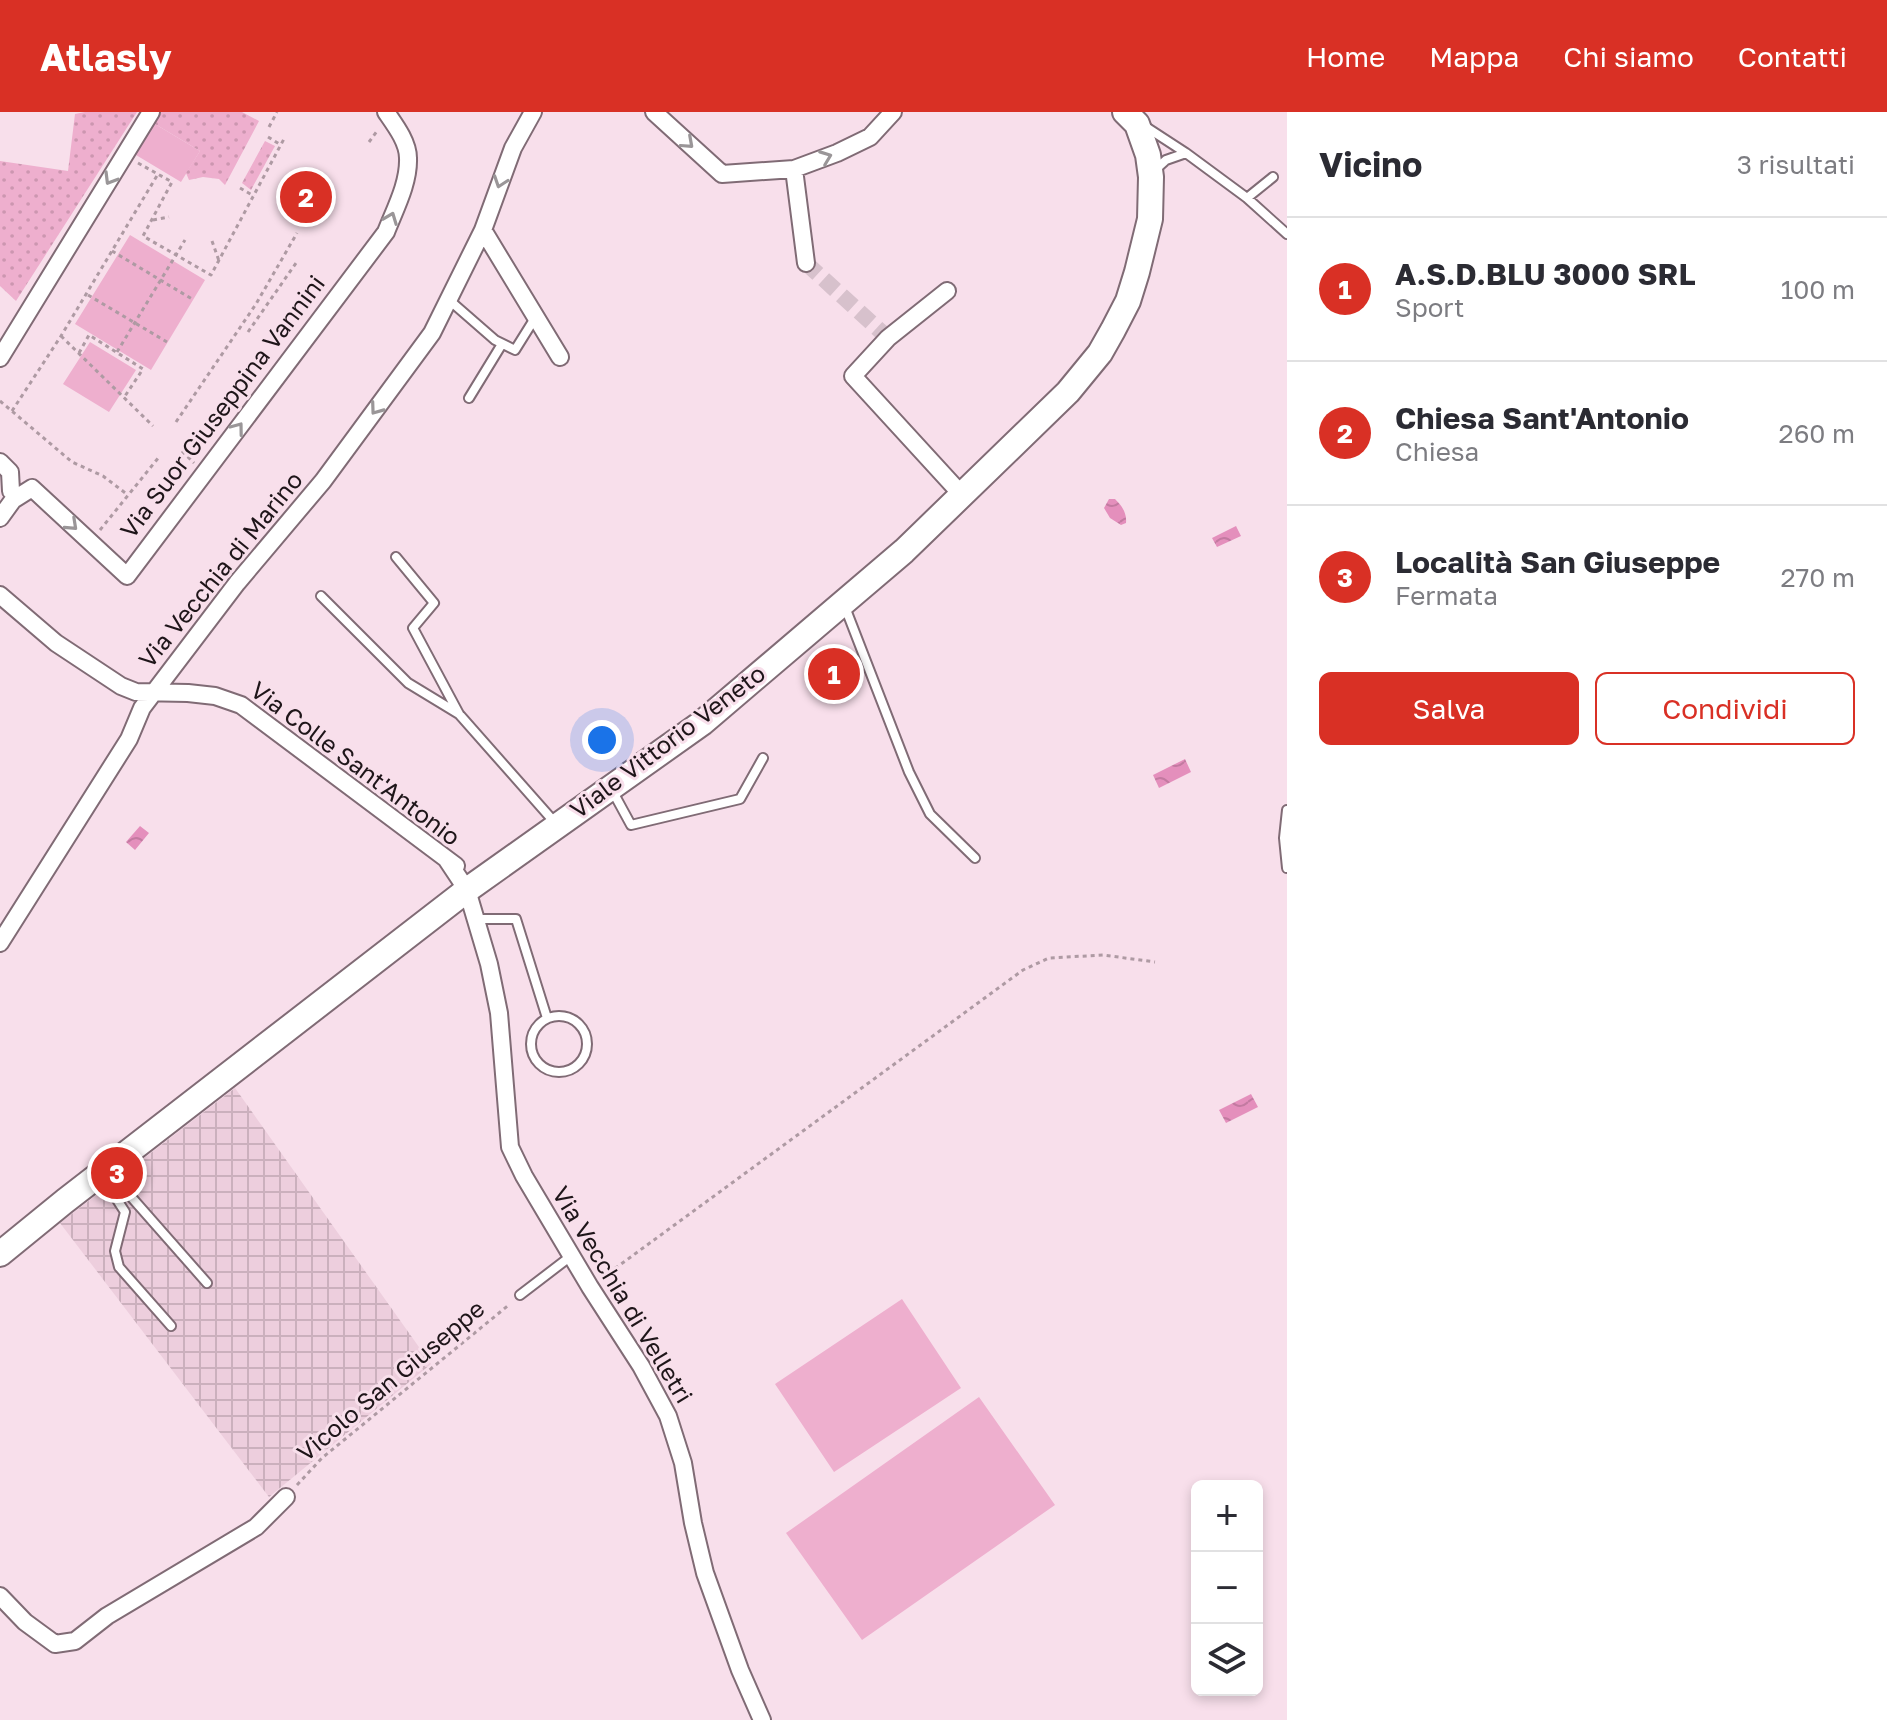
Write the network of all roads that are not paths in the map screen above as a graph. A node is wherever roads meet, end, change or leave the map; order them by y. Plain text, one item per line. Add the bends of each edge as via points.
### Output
1 (151, 112) edge
2 (386, 112) edge
3 (533, 112) edge
4 (654, 112) edge
5 (893, 112) edge
6 (1131, 114) edge
7 (1186, 153) junction
8 (794, 169) junction
9 (1151, 177) junction
10 (1273, 177) dead end
11 (1247, 198) junction
12 (483, 230) junction
13 (1287, 234) edge
14 (806, 263) tunnel mouth
15 (947, 291) dead end
16 (448, 299) junction
17 (535, 317) junction
18 (502, 344) junction
19 (560, 357) dead end
20 (0, 358) edge
21 (469, 398) dead end
22 (0, 462) edge
23 (8, 491) edge
24 (962, 495) junction
25 (0, 518) edge
26 (396, 557) dead end
27 (0, 596) edge
28 (321, 596) dead end
29 (843, 603) junction
30 (154, 692) junction
31 (459, 714) junction
32 (763, 758) dead end
33 (610, 788) junction
34 (1287, 810) edge
35 (557, 826) junction
36 (975, 858) dead end
37 (1287, 868) edge
38 (473, 886) junction
39 (476, 919) junction
40 (0, 943) edge
41 (547, 1018) junction
42 (109, 1180) junction
43 (0, 1254) edge
44 (571, 1256) junction
45 (207, 1283) dead end
46 (520, 1295) road end
47 (171, 1326) dead end
48 (286, 1497) road end
49 (0, 1596) edge
50 (762, 1720) edge

1 -> 20 street
23 -> 2 street, Via Suor Giuseppina Vannini via 32,488 127,576 386,232 409,156
3 -> 12 street, Via Vecchia di Marino via 513,148
4 -> 8 street via 722,174
8 -> 5 street via 870,137
6 - 7 lane
6 - 9 main road, Viale Vittorio Veneto via 1141,131
7 - 9 lane via 1166,160
7 - 11 lane
8 - 14 street
9 - 24 main road, Viale Vittorio Veneto via 1150,219 1137,272 1108,340 1068,392
10 - 11 lane
11 - 13 lane
12 - 16 street, Via Vecchia di Marino
12 - 17 street
15 - 24 street via 888,338 853,376
16 - 18 lane
16 -> 30 street, Via Vecchia di Marino via 432,333 323,481
17 - 18 lane via 515,350
17 - 19 street
18 - 21 lane
22 - 23 street via 10,472
23 - 25 street
24 - 29 main road, Viale Vittorio Veneto
26 - 31 lane via 434,603 413,628
27 - 30 street via 56,643 121,686
28 - 31 lane via 408,683
29 - 33 main road, Viale Vittorio Veneto via 702,723
29 - 36 lane via 930,814
30 - 38 street, Via Colle Sant'Antonio via 205,694 241,705 447,860
30 - 40 street, Via Vecchia di Marino
31 - 35 lane
32 - 33 lane via 740,799 631,825
33 - 35 main road, Viale Vittorio Veneto
34 - 37 lane
35 - 38 main road, Viale Vittorio Veneto
38 - 39 street, Via Vecchia di Velletri
38 - 42 main road, Viale Vittorio Veneto
39 - 41 lane via 516,919
39 - 44 street, Via Vecchia di Velletri via 499,1013 510,1147
41 - 41 lane via 533,1030 533,1057 547,1070 573,1068 585,1054 586,1035 565,1016
42 - 43 main road, Viale Vittorio Veneto
42 - 45 lane via 126,1191
42 - 47 lane via 125,1212 115,1251 119,1267
44 - 46 lane
44 - 50 street, Via Vecchia di Velletri via 668,1416 705,1573
48 - 49 street via 256,1527 107,1616 75,1641 55,1644

